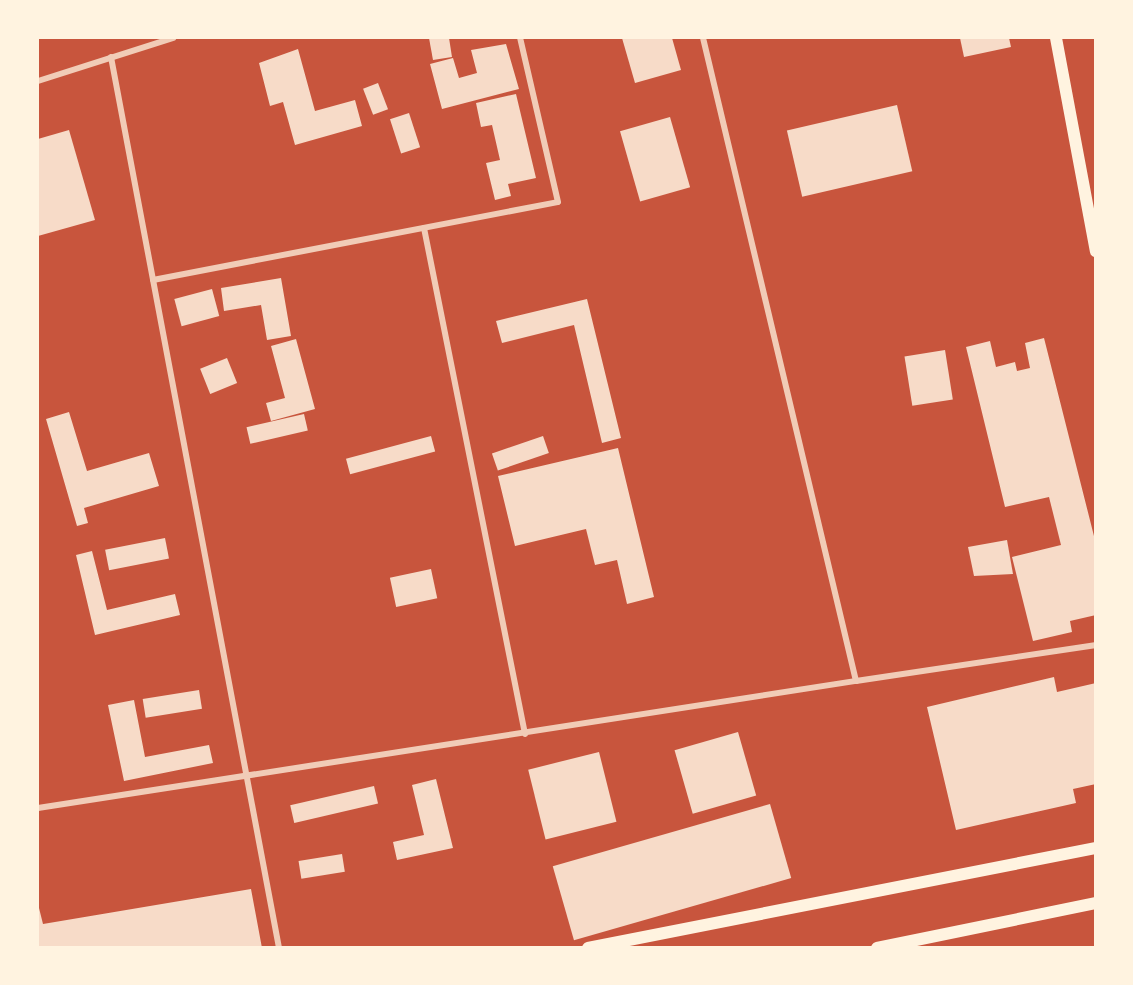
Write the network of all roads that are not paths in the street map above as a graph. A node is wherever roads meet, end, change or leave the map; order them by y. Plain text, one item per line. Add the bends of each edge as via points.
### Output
1 (174, 38) edge
2 (520, 38) edge
3 (703, 38) edge
4 (1056, 38) edge
5 (111, 57) junction
6 (38, 81) edge
7 (424, 228) junction
8 (1095, 251) edge
9 (153, 280) junction
10 (1095, 645) edge
11 (856, 681) junction
12 (525, 734) junction
13 (247, 778) junction
14 (38, 808) edge
15 (1095, 848) edge
16 (1095, 903) edge
17 (279, 948) edge
18 (588, 948) edge
19 (877, 948) edge

1 - 5 street
2 - 7 street via 558,202
3 - 11 street
4 - 8 main road
5 - 6 street
5 - 9 street
7 - 9 street
7 - 12 street
9 - 13 street
10 - 11 street
11 - 12 street
12 - 13 street
13 - 14 street
13 - 17 street
15 - 18 main road
16 - 19 main road

